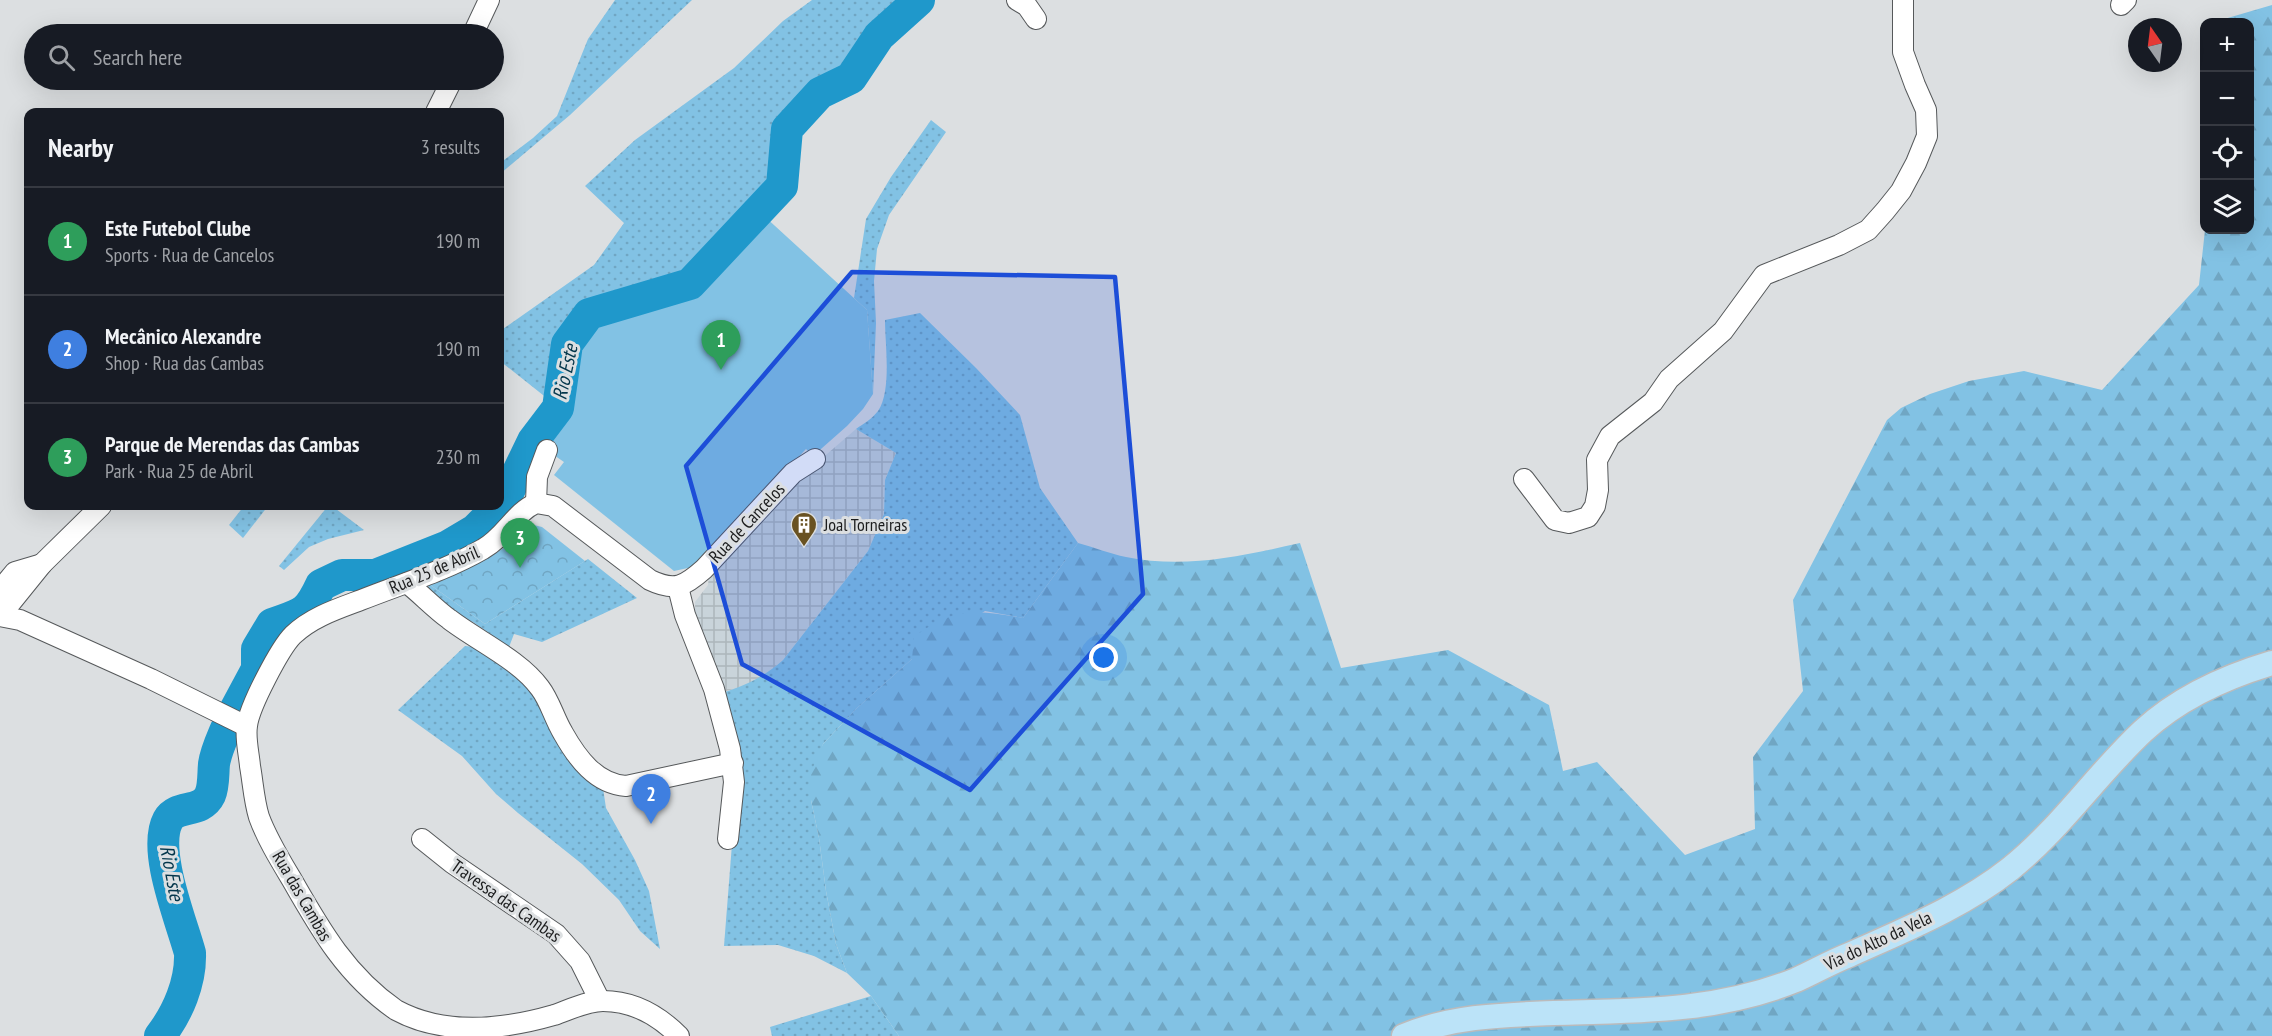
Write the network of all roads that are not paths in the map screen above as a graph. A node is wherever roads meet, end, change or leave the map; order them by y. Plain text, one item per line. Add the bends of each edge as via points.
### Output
1 (489, 0) edge
2 (1017, 0) edge
3 (1903, 0) edge
4 (1036, 18) dead end
5 (478, 24) edge
6 (447, 90) edge
7 (438, 108) edge
8 (547, 450) dead end
9 (815, 459) dead end
10 (1524, 479) dead end
11 (536, 502) junction
12 (97, 510) edge
13 (42, 564) junction
14 (407, 583) junction
15 (678, 587) junction
16 (0, 590) edge
17 (0, 616) edge
18 (2272, 663) edge
19 (246, 726) junction
20 (733, 763) junction
21 (422, 839) dead end
22 (728, 839) dead end
23 (600, 1001) junction
24 (679, 1036) edge
25 (1404, 1036) edge

1 - 5 street
2 - 4 street
3 - 10 street via 1903,52 1926,110 1927,136 1901,191 1886,211 1868,230 1764,275 1723,331 1669,379 1653,402 1610,436 1597,460 1598,490 1588,517 1569,523 1555,520
6 - 7 street
8 - 11 street via 537,477
9 - 15 street, Rua de Cancelos via 793,473 693,580
11 - 14 street, Rua 25 de Abril via 519,513 498,539 485,548
11 - 15 street via 553,506 650,580
12 - 13 street
13 - 16 street via 15,572
13 - 17 street
14 - 19 street, Rua 25 de Abril via 328,612 292,636 261,689
14 - 20 street via 448,618 527,673 548,700 563,733 601,780 626,786
15 - 20 street via 714,689
17 - 19 street via 20,620
18 - 25 main road, Via do Alto da Vela via 2211,686 2163,715 2127,748 2035,848 1979,891 1796,980 1745,997 1688,1008 1491,1016 1437,1024
19 - 23 street, Rua das Cambas via 254,792 270,842 335,952 389,1005 428,1027 467,1032 541,1018
20 - 22 street
21 - 23 street, Travessa das Cambas via 556,934 580,961
23 - 24 street, Rua das Cambas via 649,1011

